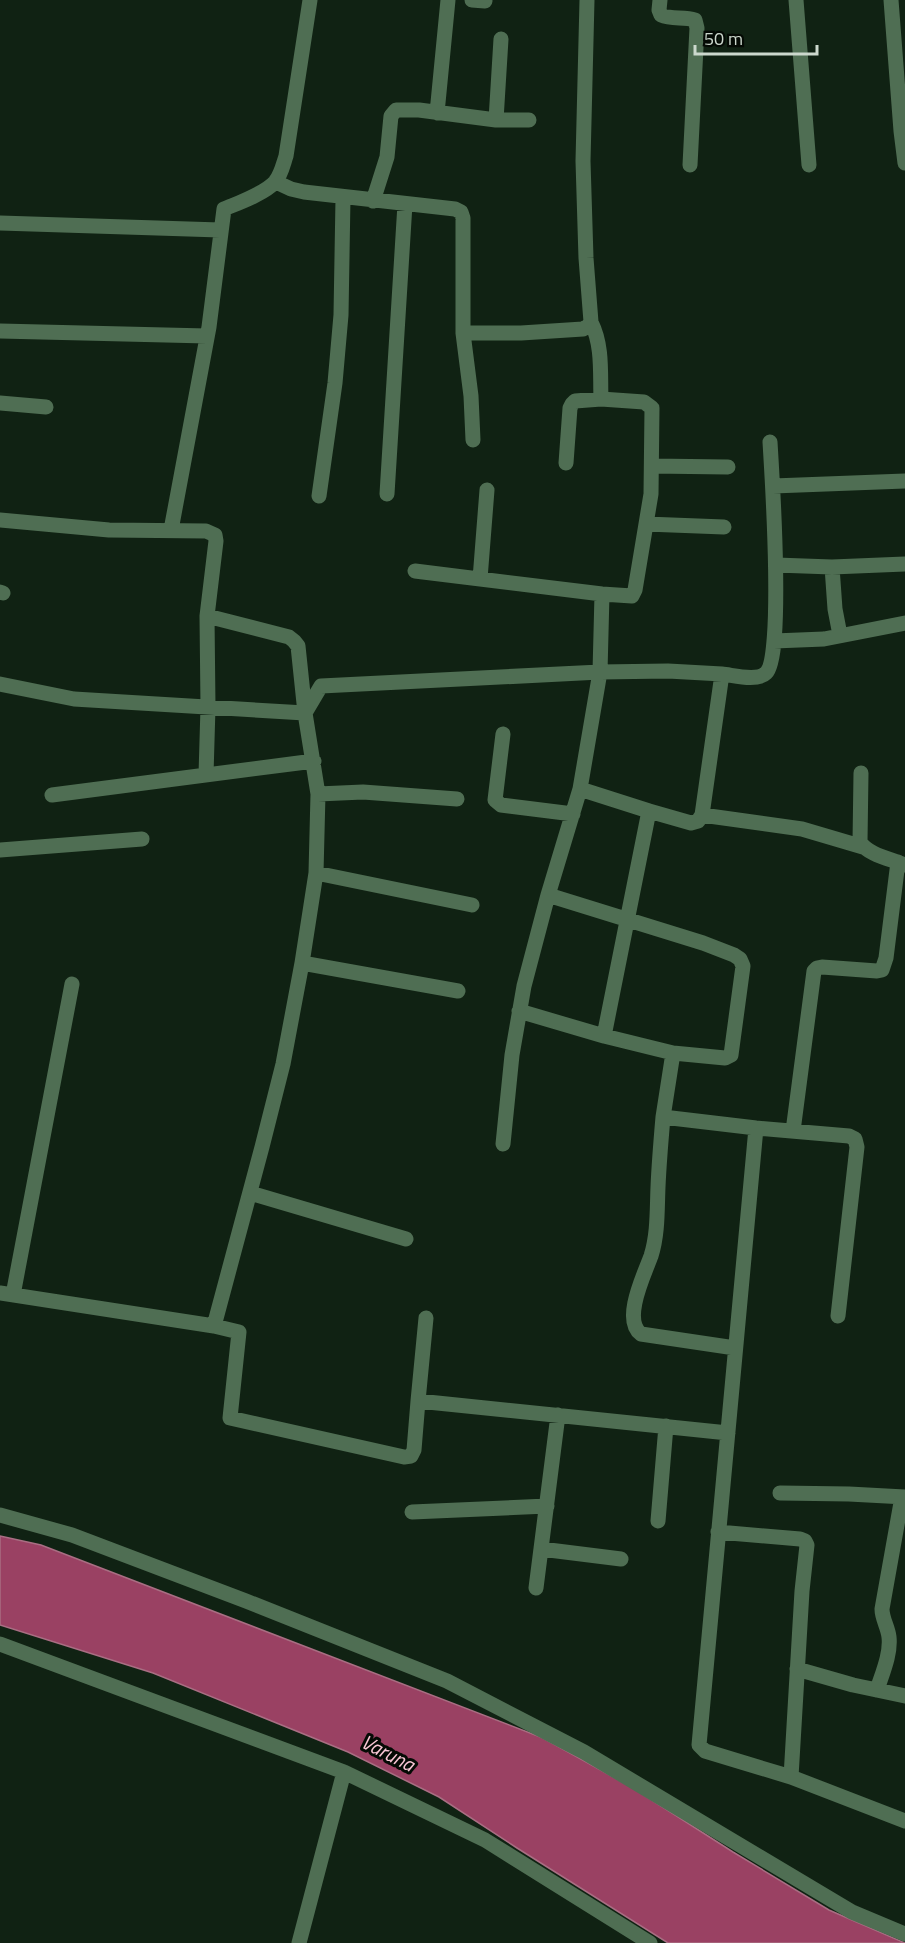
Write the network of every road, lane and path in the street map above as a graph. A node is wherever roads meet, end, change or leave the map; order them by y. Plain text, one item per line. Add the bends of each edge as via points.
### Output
1 (310, 0) edge
2 (447, 0) edge
3 (472, 0) edge
4 (587, 0) edge
5 (660, 0) edge
6 (796, 0) edge
7 (891, 0) edge
8 (485, 1) edge
9 (501, 39) dead end
10 (437, 113) junction
11 (496, 120) junction
12 (529, 120) dead end
13 (905, 163) edge
14 (690, 165) dead end
15 (809, 165) dead end
16 (276, 182) junction
17 (343, 198) junction
18 (373, 201) junction
19 (405, 204) junction
20 (0, 223) edge
21 (220, 230) junction
22 (591, 322) junction
23 (0, 331) edge
24 (463, 333) junction
25 (207, 336) junction
26 (601, 399) junction
27 (0, 403) edge
28 (46, 407) dead end
29 (473, 440) dead end
30 (770, 442) dead end
31 (566, 463) dead end
32 (652, 466) junction
33 (728, 467) dead end
34 (905, 481) edge
35 (772, 486) junction
36 (487, 490) dead end
37 (387, 494) dead end
38 (319, 496) dead end
39 (0, 520) edge
40 (646, 524) junction
41 (724, 527) dead end
42 (171, 530) junction
43 (905, 564) edge
44 (776, 565) junction
45 (832, 567) junction
46 (415, 571) dead end
47 (480, 579) junction
48 (602, 594) junction
49 (207, 616) junction
50 (905, 623) edge
51 (840, 635) junction
52 (774, 641) junction
53 (600, 672) junction
54 (722, 674) junction
55 (0, 684) edge
56 (208, 707) junction
57 (305, 713) junction
58 (503, 734) dead end
59 (314, 761) junction
60 (861, 773) dead end
61 (206, 775) junction
62 (580, 789) junction
63 (318, 794) junction
64 (52, 795) dead end
65 (457, 799) dead end
66 (649, 812) junction
67 (573, 814) junction
68 (702, 815) junction
69 (142, 839) dead end
70 (863, 847) junction
71 (0, 850) edge
72 (902, 863) edge
73 (316, 873) junction
74 (548, 895) junction
75 (472, 905) dead end
76 (626, 918) junction
77 (302, 963) junction
78 (72, 984) dead end
79 (458, 992) dead end
80 (519, 1011) junction
81 (604, 1036) junction
82 (673, 1053) junction
83 (663, 1117) junction
84 (756, 1128) junction
85 (793, 1131) junction
86 (503, 1144) dead end
87 (250, 1193) junction
88 (406, 1239) dead end
89 (6, 1294) edge
90 (838, 1316) dead end
91 (426, 1318) dead end
92 (214, 1326) junction
93 (735, 1348) junction
94 (418, 1401) junction
95 (558, 1415) junction
96 (666, 1426) junction
97 (728, 1433) junction
98 (780, 1493) dead end
99 (903, 1497) edge
100 (547, 1506) junction
101 (412, 1512) dead end
102 (0, 1515) edge
103 (658, 1521) dead end
104 (718, 1532) junction
105 (541, 1549) junction
106 (621, 1559) dead end
107 (536, 1588) dead end
108 (0, 1644) edge
109 (797, 1669) junction
110 (877, 1690) junction
111 (905, 1696) edge
112 (344, 1772) junction
113 (791, 1777) junction
114 (905, 1821) edge
115 (905, 1934) edge
116 (299, 1943) edge
117 (650, 1943) edge

1 - 16 street via 286,156
2 - 10 street
3 - 8 street
4 - 22 street via 583,161
5 - 14 street via 661,15 689,18 696,28
6 - 15 street
7 - 13 street
9 - 11 street
10 - 11 street
10 - 18 street via 400,109 393,112 387,157
11 - 12 street
16 - 17 street via 304,192
16 - 21 street via 224,210
17 - 18 street
17 - 38 street via 341,315
18 - 19 street
19 - 24 street via 461,212
19 - 37 street
20 - 21 street
21 - 25 street
22 - 24 street via 583,329
22 - 26 street via 600,348
23 - 25 street
24 - 29 street
25 - 42 street
26 - 31 street via 572,404
26 - 32 street via 649,403
27 - 28 street
30 - 35 street
32 - 33 street
32 - 40 street
34 - 35 street
35 - 44 street
36 - 47 street
39 - 42 street via 109,530
40 - 41 street
40 - 48 street via 634,594
42 - 49 street via 212,532 216,538
43 - 45 street
44 - 45 street
44 - 52 street
45 - 51 street
46 - 47 street
47 - 48 street
48 - 53 street
49 - 56 street
49 - 57 street via 294,641 300,654
50 - 51 street
51 - 52 street
52 - 54 street via 772,664 763,676
53 - 54 street
53 - 57 street via 321,686
53 - 62 street
54 - 68 street
55 - 56 street via 74,699
56 - 57 street
56 - 61 street
57 - 59 street
58 - 67 street via 495,800 501,805
59 - 61 street
59 - 63 street
60 - 70 street via 859,837
61 - 64 street
62 - 66 street
62 - 67 street
63 - 65 street via 363,792
63 - 73 street
66 - 68 street via 691,823
66 - 76 street
67 - 74 street
68 - 70 street via 802,829
69 - 71 street
70 - 72 street
72 - 85 street via 882,970 822,967 814,971
73 - 75 street
73 - 77 street
74 - 76 street
74 - 80 street
76 - 81 street
76 - 82 street via 734,955 743,966 731,1055 725,1058
77 - 79 street
77 - 87 street via 283,1064
78 - 89 street
80 - 81 street
80 - 86 street
81 - 82 street
82 - 83 street
83 - 84 street
83 - 93 street via 656,1234 638,1293 635,1330
84 - 85 street
84 - 93 street
85 - 90 street via 855,1139
87 - 88 street
87 - 92 street
89 - 92 street
91 - 94 street
92 - 94 street via 239,1332 230,1418 404,1457 411,1456 414,1450
93 - 97 street
94 - 95 street
95 - 96 street
95 - 100 street
96 - 97 street
96 - 103 street
97 - 104 street
98 - 99 street
99 - 110 street via 882,1609 889,1649
100 - 101 street
100 - 105 street
102 - 115 street via 83,1539 447,1681 593,1757 852,1912
104 - 109 street via 805,1541
104 - 113 street via 699,1745 705,1751
105 - 106 street
105 - 107 street
108 - 112 street
109 - 110 street
109 - 113 street
110 - 111 street
112 - 116 street
112 - 117 street via 485,1840
113 - 114 street

